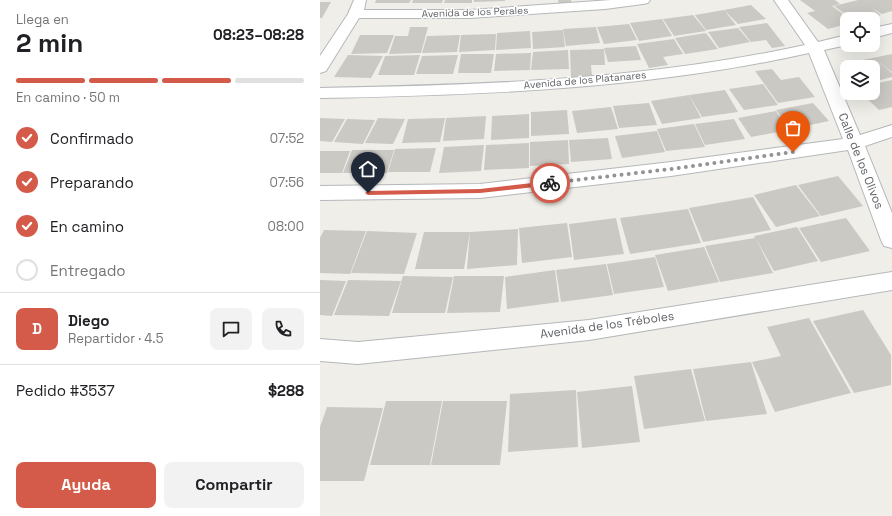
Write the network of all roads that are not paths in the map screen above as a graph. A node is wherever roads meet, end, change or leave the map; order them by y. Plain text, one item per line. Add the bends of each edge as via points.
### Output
1 (643, 0) edge
2 (781, 0) edge
3 (358, 7) edge
4 (892, 28) edge
5 (880, 31) edge
6 (840, 42) edge
7 (815, 48) junction
8 (320, 68) edge
9 (320, 93) edge
10 (892, 131) edge
11 (854, 144) junction
12 (320, 194) edge
13 (892, 240) edge
14 (892, 281) edge
15 (320, 350) edge

1 - 3 street, Avenida de los Perales via 470,14
2 - 7 street, Calle de los Olivos
3 - 8 street
4 - 5 street
6 - 7 street, Avenida de los Platanares
7 - 9 street, Avenida de los Platanares via 695,69 572,83 411,92
7 - 11 street, Calle de los Olivos
10 - 11 street
11 - 12 street via 480,191
11 - 13 street, Calle de los Olivos
14 - 15 street, Avenida de los Tréboles via 589,330 358,353

